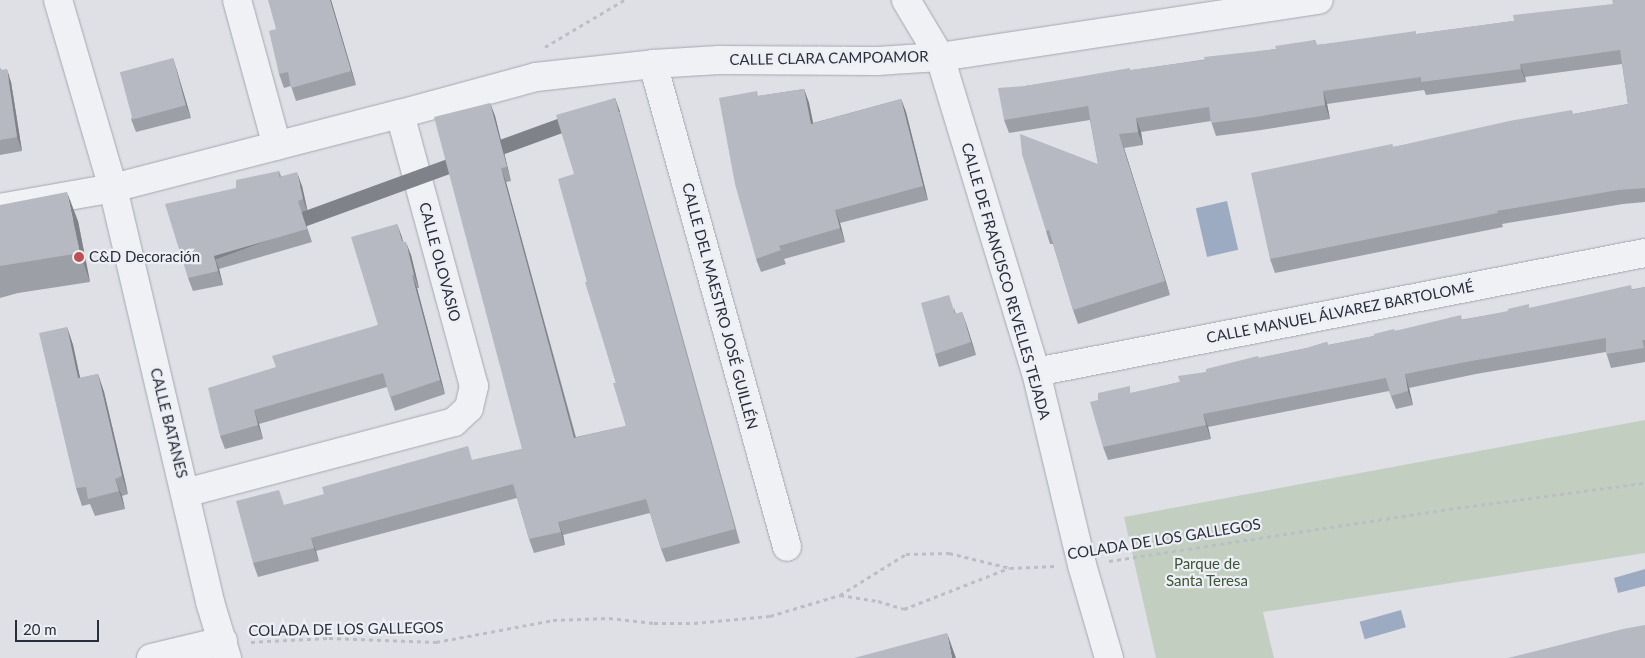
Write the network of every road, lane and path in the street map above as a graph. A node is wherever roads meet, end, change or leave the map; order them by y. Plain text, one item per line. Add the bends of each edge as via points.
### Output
1 (58, 0) edge
2 (237, 0) edge
3 (906, 0) edge
4 (1319, 0) edge
5 (940, 56) junction
6 (653, 64) junction
7 (400, 114) junction
8 (276, 146) junction
9 (113, 188) junction
10 (0, 208) edge
11 (1645, 253) edge
12 (1036, 372) junction
13 (1645, 483) edge
14 (186, 493) junction
15 (787, 547) dead end
16 (1082, 565) junction
17 (1010, 568) junction
18 (840, 595) junction
19 (225, 649) edge
20 (151, 658) edge
21 (1109, 658) edge

1 - 9 street, CALLE BATANES
2 - 8 street
3 - 5 street, CALLE DE FRANCISCO REVELLES TEJADA
4 - 5 street, CALLE CLARA CAMPOAMOR
5 - 6 street, CALLE CLARA CAMPOAMOR via 877,61 720,60
5 - 12 street, CALLE DE FRANCISCO REVELLES TEJADA
6 - 7 street, CALLE CLARA CAMPOAMOR via 536,77
6 - 15 street, CALLE DEL MAESTRO JOSÉ GUILLÉN
7 - 8 street
7 - 14 street, CALLE OLOVASIO via 474,386 469,408 454,422
8 - 9 street
9 - 10 street
9 - 14 street, CALLE BATANES
11 - 12 street, CALLE MANUEL ÁLVAREZ BARTOLOMÉ
12 - 16 street, CALLE DE FRANCISCO REVELLES TEJADA
13 - 16 path, COLADA DE LOS GALLEGOS via 1361,521
14 - 19 street, CALLE BATANES via 210,602
16 - 17 path, COLADA DE LOS GALLEGOS
16 - 21 street, CALLE DE FRANCISCO REVELLES TEJADA
17 - 18 path via 904,609
17 - 18 path, COLADA DE LOS GALLEGOS via 949,553 906,554
18 - 19 path, COLADA DE LOS GALLEGOS via 770,616 694,623 609,618 562,620 436,642 330,638 256,642
19 - 20 street

